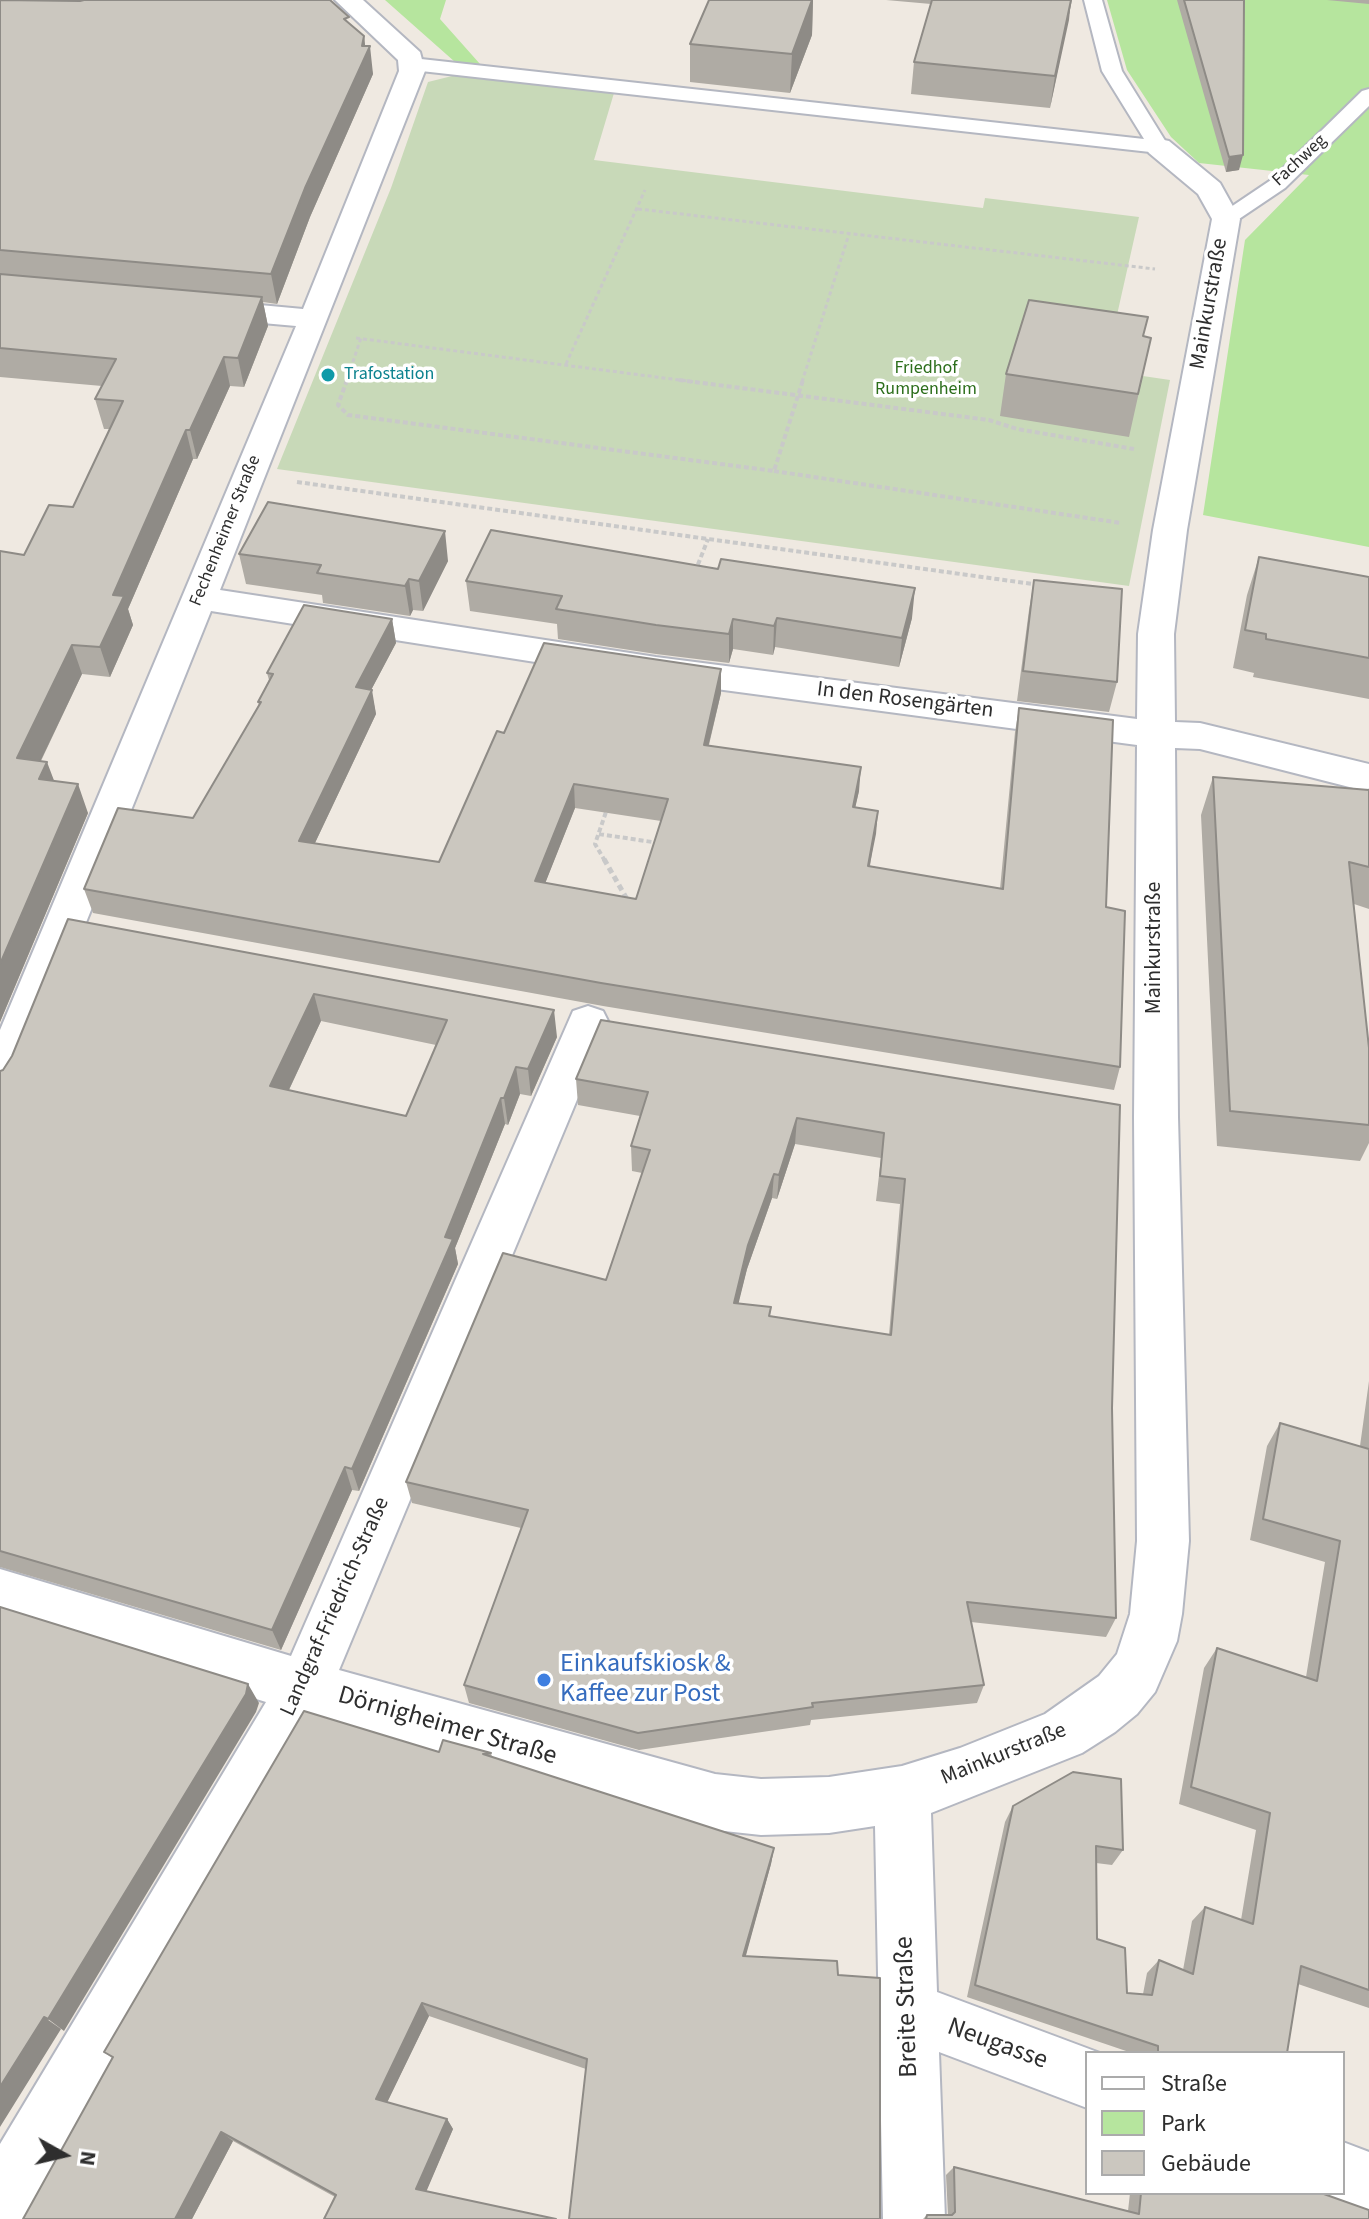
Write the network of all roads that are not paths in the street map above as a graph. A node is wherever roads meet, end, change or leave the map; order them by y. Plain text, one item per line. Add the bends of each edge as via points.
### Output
1 (348, 0) edge
2 (1093, 0) edge
3 (412, 64) junction
4 (1369, 95) edge
5 (1159, 147) junction
6 (1226, 219) junction
7 (173, 306) edge
8 (311, 326) junction
9 (199, 598) junction
10 (1155, 734) junction
11 (1369, 778) edge
12 (64, 926) junction
13 (110, 934) edge
14 (592, 1024) dead end
15 (0, 1082) edge
16 (0, 1594) edge
17 (305, 1687) junction
18 (902, 1794) junction
19 (908, 2011) junction
20 (1085, 2077) edge
21 (1345, 2174) edge
22 (1369, 2183) edge
23 (0, 2203) edge
24 (914, 2219) edge

1 - 3 street
2 - 5 lane, Mainkurstraße via 1112,71
3 - 5 lane
3 - 8 street, Fechenheimer Straße
4 - 6 lane, Fachweg via 1278,184
5 - 6 street, Mainkurstraße via 1210,189
6 - 10 street, Mainkurstraße via 1170,530 1156,634
7 - 8 street
8 - 9 street, Fechenheimer Straße
9 - 10 street, In den Rosengärten via 656,669
9 - 12 street, Fechenheimer Straße
10 - 11 street, In den Rosengärten via 1229,741
10 - 18 street, Mainkurstraße via 1140,1114 1163,1541 1150,1641 1136,1673 1118,1695 1063,1734
12 - 13 street
12 - 15 street, Fechenheimer Straße
14 - 17 street, Landgraf-Friedrich-Straße
16 - 17 street, Dörnigheimer Straße
17 - 18 street, Dörnigheimer Straße via 715,1802 829,1805
17 - 23 street, Landgraf-Friedrich-Straße
18 - 19 street, Breite Straße
19 - 20 street, Neugasse
19 - 24 street, Breite Straße
21 - 22 street

